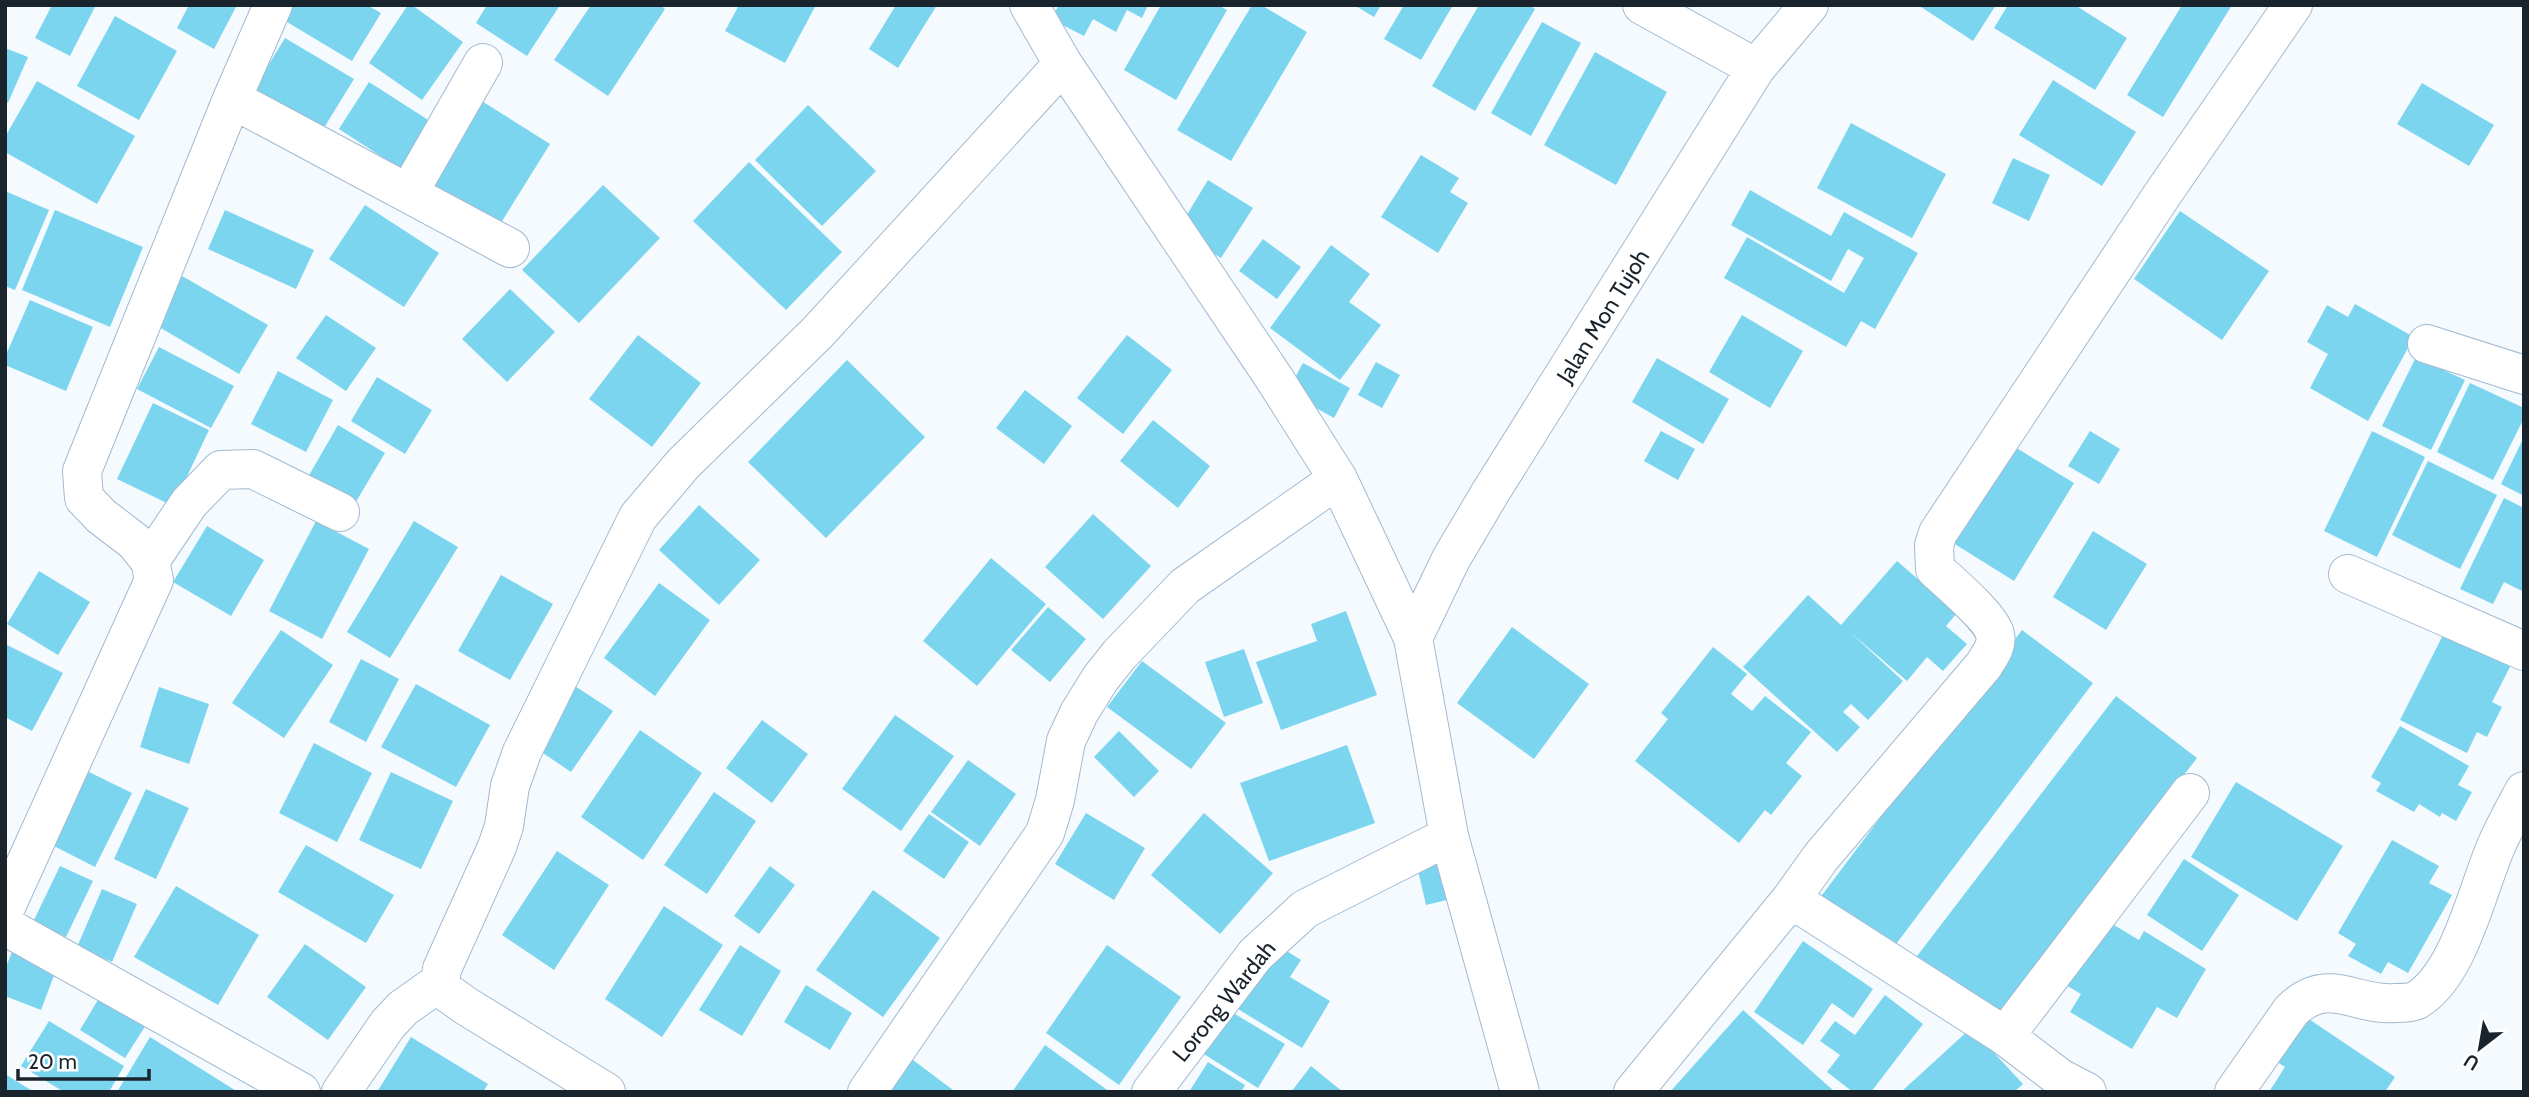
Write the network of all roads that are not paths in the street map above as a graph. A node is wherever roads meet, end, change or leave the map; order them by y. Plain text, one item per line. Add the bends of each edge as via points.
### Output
1 (273, 5) edge
2 (1029, 5) edge
3 (1642, 5) edge
4 (1810, 5) edge
5 (2293, 5) edge
6 (483, 63) dead end
7 (1063, 64) junction
8 (1756, 68) junction
9 (233, 99) junction
10 (409, 192) junction
11 (510, 247) dead end
12 (2427, 344) dead end
13 (2524, 375) edge
14 (1338, 479) junction
15 (340, 513) dead end
16 (150, 561) junction
17 (2348, 574) dead end
18 (1413, 638) junction
19 (2524, 651) edge
20 (2524, 791) edge
21 (2190, 793) dead end
22 (1449, 836) junction
23 (1791, 899) junction
24 (5, 909) edge
25 (5, 926) edge
26 (440, 982) junction
27 (2005, 1035) junction
28 (2064, 1087) edge
29 (301, 1092) edge
30 (341, 1092) edge
31 (606, 1092) edge
32 (867, 1092) edge
33 (1151, 1092) edge
34 (1520, 1092) edge
35 (1633, 1092) edge
36 (2234, 1092) edge

1 - 9 street
2 - 7 street
3 - 8 street
4 - 8 street, Jalan Mon Tujoh
5 - 23 street via 1938,533 1935,569 1996,632 1990,656
6 - 10 street
7 - 14 street
7 - 26 street via 818,332 683,464 638,517 522,752 497,847
8 - 18 street, Jalan Mon Tujoh via 1484,504
9 - 10 street
9 - 16 street via 82,471 84,498
10 - 11 street
12 - 13 street
14 - 18 street
14 - 32 street via 1185,586 1100,678 1066,741 1045,833
15 - 16 street via 253,469 221,470 190,503
16 - 24 street via 154,580
17 - 19 street
18 - 22 street
20 - 36 street via 2497,844 2451,963 2431,990 2414,1002 2379,1005 2326,991 2300,1002
21 - 27 street
22 - 33 street, Lorong Wardah via 1305,909 1255,955
22 - 34 street
23 - 27 street
23 - 35 street
25 - 29 street
26 - 30 street via 388,1024
26 - 31 street via 467,1006
27 - 28 street

